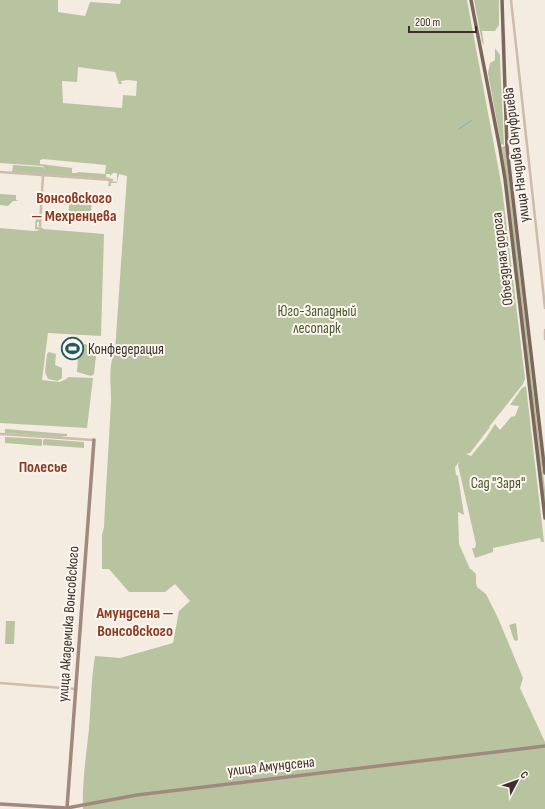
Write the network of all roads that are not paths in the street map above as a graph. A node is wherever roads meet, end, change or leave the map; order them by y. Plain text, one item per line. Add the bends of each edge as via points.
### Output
1 (471, 0) edge
2 (502, 0) edge
3 (511, 0) edge
4 (0, 172) edge
5 (43, 176) junction
6 (112, 180) dead end
7 (40, 226) dead end
8 (545, 308) edge
9 (545, 330) edge
10 (545, 339) edge
11 (0, 434) edge
12 (94, 440) joint
13 (545, 473) edge
14 (545, 518) edge
15 (0, 683) edge
16 (75, 689) junction
17 (545, 746) edge
18 (0, 804) edge
19 (80, 808) edge
20 (67, 809) edge

1 - 14 main road, Объездная дорога via 500,149
2 - 13 main road, Объездная дорога via 507,148
3 - 8 street, улица Начдива Онуфриева
4 - 5 street
5 - 6 street
5 - 7 street
9 - 10 street
11 - 12 street
12 - 16 main road, улица Академика Вонсовского
15 - 16 street
16 - 20 main road, улица Академика Вонсовского
17 - 19 main road, улица Амундсена via 151,793
18 - 20 main road, улица Амундсена
19 - 20 main road, улица Амундсена

